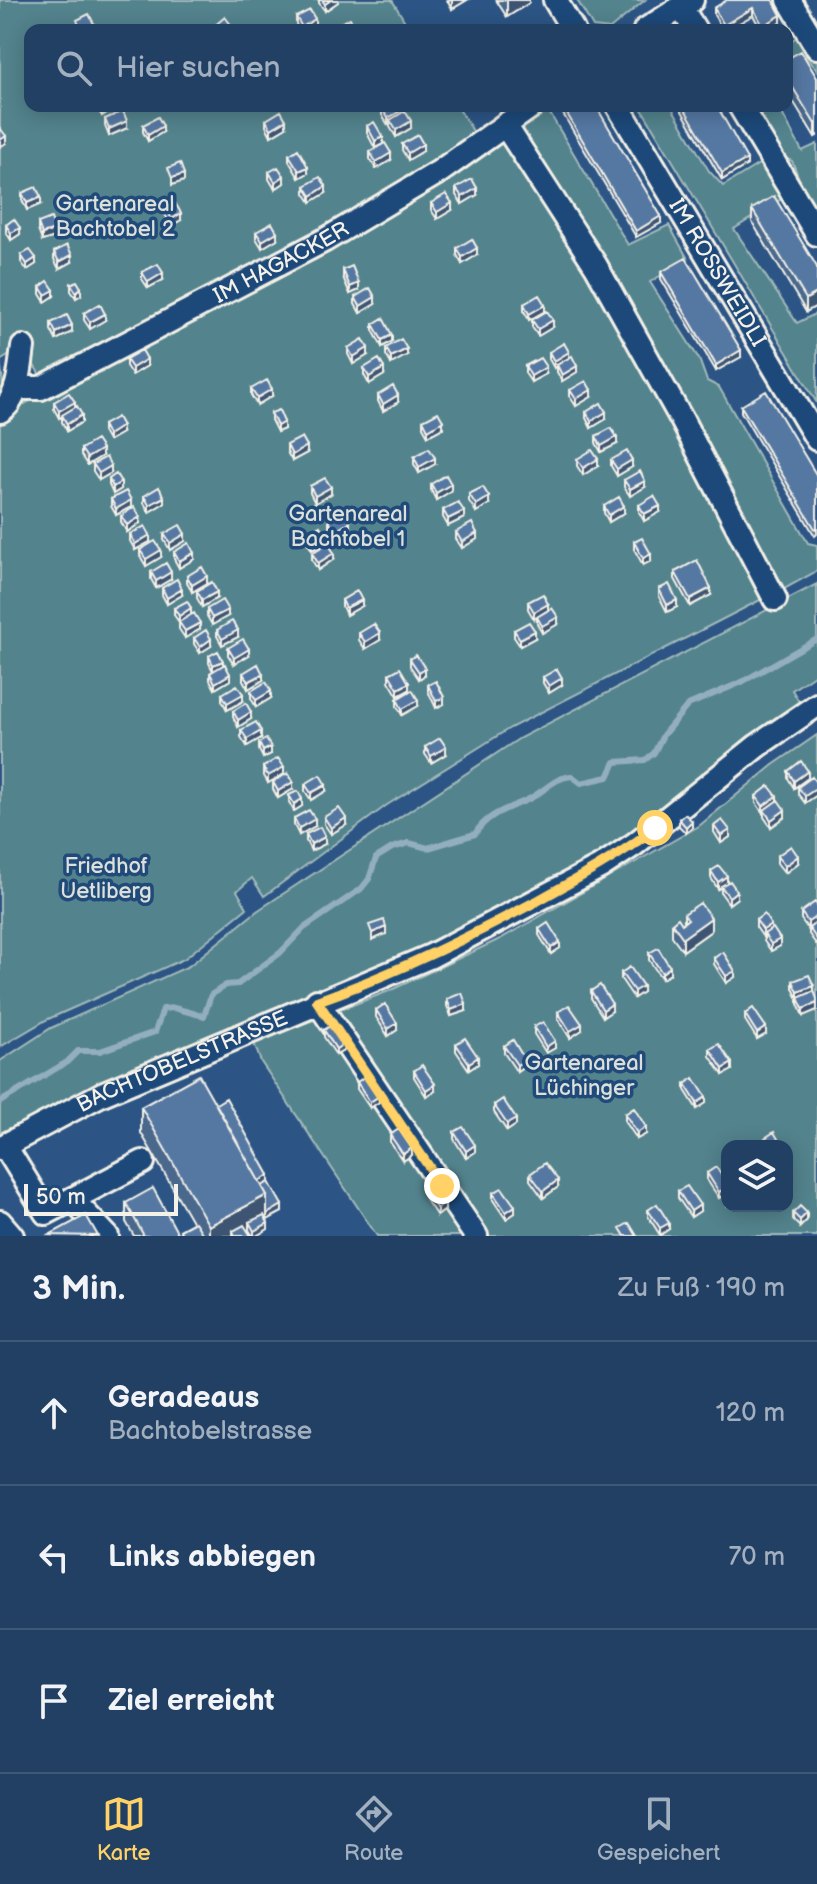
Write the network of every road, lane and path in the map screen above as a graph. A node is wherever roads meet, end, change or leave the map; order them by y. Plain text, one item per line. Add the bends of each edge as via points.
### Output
1 (555, 0) edge
2 (789, 0) edge
3 (686, 4) edge
4 (569, 24) edge
5 (654, 24) edge
6 (693, 24) edge
7 (817, 47) edge
8 (523, 112) edge
9 (622, 112) edge
10 (744, 112) edge
11 (505, 125) junction
12 (817, 234) edge
13 (23, 347) dead end
14 (16, 388) junction
15 (0, 411) edge
16 (817, 439) edge
17 (775, 599) dead end
18 (817, 705) edge
19 (317, 1001) junction
20 (2, 1147) edge
21 (143, 1162) dead end
22 (72, 1199) junction
23 (0, 1222) edge
24 (12, 1236) edge
25 (107, 1236) edge
26 (476, 1236) edge

1 - 4 street
2 - 7 street
3 - 5 street
3 - 6 street
8 - 11 street, IM HAGACKER
9 - 16 street, IM ROSSWEIDLI
10 - 12 street
11 - 14 street, IM HAGACKER via 416,187 198,308 41,388
11 - 17 street via 596,266
13 - 14 street
14 - 15 street
18 - 19 street, BACHTOBELSTRASSE via 600,867 431,956
19 - 20 street, BACHTOBELSTRASSE via 102,1094
19 - 26 street
20 - 22 street via 46,1213
21 - 22 street
22 - 25 street
23 - 24 street

